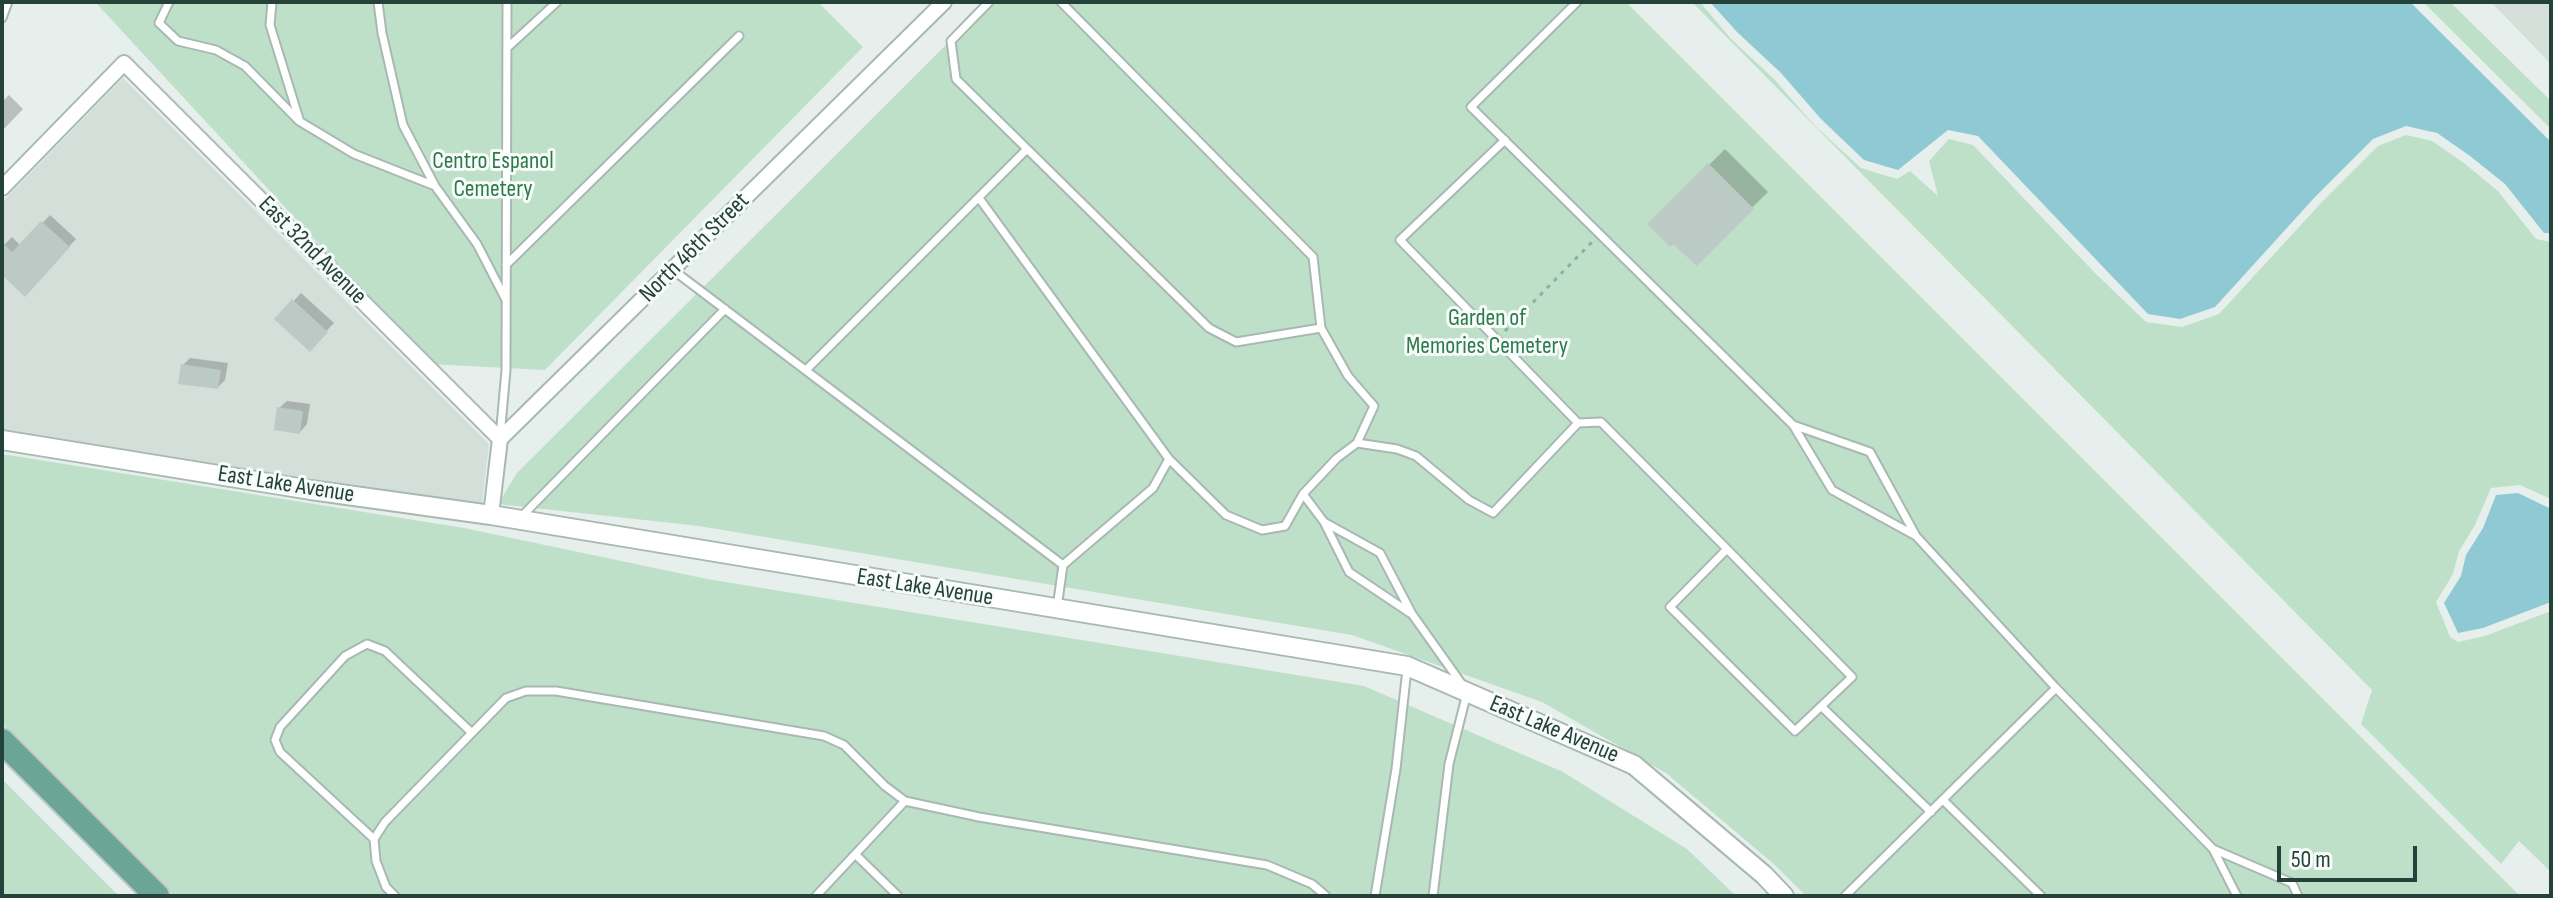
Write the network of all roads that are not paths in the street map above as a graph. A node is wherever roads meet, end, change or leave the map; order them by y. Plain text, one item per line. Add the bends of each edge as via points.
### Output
1 (8, 2) edge
2 (169, 2) edge
3 (272, 2) edge
4 (378, 2) edge
5 (507, 2) edge
6 (557, 2) edge
7 (944, 2) edge
8 (989, 2) edge
9 (1061, 2) edge
10 (1577, 2) edge
11 (2, 18) edge
12 (739, 36) dead end
13 (507, 48) junction
14 (299, 121) junction
15 (1505, 140) junction
16 (1027, 149) junction
17 (435, 186) junction
18 (2, 188) edge
19 (979, 198) junction
20 (506, 265) junction
21 (673, 270) junction
22 (506, 300) junction
23 (725, 309) junction
24 (1321, 328) junction
25 (806, 370) junction
26 (1578, 423) junction
27 (1793, 425) junction
28 (500, 439) junction
29 (2, 440) edge
30 (1357, 443) junction
31 (1169, 459) junction
32 (1303, 494) junction
33 (491, 515) junction
34 (518, 520) junction
35 (1324, 522) junction
36 (1916, 536) junction
37 (1727, 549) junction
38 (1063, 565) junction
39 (1056, 610) junction
40 (1412, 614) junction
41 (1407, 666) junction
42 (2056, 688) junction
43 (1467, 692) junction
44 (1822, 707) junction
45 (471, 732) junction
46 (2, 741) edge
47 (1943, 800) junction
48 (905, 801) junction
49 (1931, 812) junction
50 (374, 839) junction
51 (2213, 849) junction
52 (856, 855) junction
53 (2036, 895) edge
54 (157, 896) edge
55 (395, 896) edge
56 (816, 896) edge
57 (898, 896) edge
58 (1326, 896) edge
59 (1375, 896) edge
60 (1433, 896) edge
61 (1784, 896) edge
62 (1845, 896) edge
63 (2237, 896) edge
64 (2298, 896) edge

1 - 11 lane
2 - 14 lane via 159,23 178,41 216,50 245,66
3 - 14 lane via 270,25
4 - 17 lane via 403,125
5 - 13 lane
6 - 13 lane
7 - 21 street, North 46th Street
8 - 16 lane via 951,41 956,79
9 - 24 lane via 1313,257
10 - 15 lane via 1471,107
12 - 20 lane
13 - 20 lane
14 - 17 lane via 354,154
15 - 26 lane via 1400,240
15 - 27 lane
16 - 19 lane
16 - 24 lane via 1209,328 1236,342
17 - 22 lane via 477,244
18 - 28 street, East 32nd Avenue via 124,63
19 - 25 lane
19 - 31 lane
20 - 22 lane
21 - 23 lane
21 - 28 street, North 46th Street
22 - 28 lane
23 - 25 lane
23 - 34 lane
24 - 30 lane via 1348,376 1374,406
25 - 38 lane
26 - 30 lane via 1493,513 1416,456
26 - 37 lane via 1601,422
27 - 36 lane via 1832,490
27 - 36 lane via 1870,452
28 - 33 street
29 - 33 street, East Lake Avenue
30 - 32 lane
31 - 32 lane via 1226,515 1262,530 1285,526
31 - 38 lane via 1153,488
32 - 35 lane
33 - 34 street, East Lake Avenue
34 - 39 street, East Lake Avenue
35 - 40 lane via 1349,572
35 - 40 lane via 1380,553
36 - 42 lane
37 - 44 lane via 1852,677
37 - 44 lane via 1670,607 1795,731
38 - 39 lane
39 - 41 street, East Lake Avenue
40 - 43 lane
41 - 43 street, East Lake Avenue
41 - 59 lane
42 - 47 lane
42 - 51 lane
43 - 60 lane via 1449,764
43 - 61 street, East Lake Avenue via 1634,765
44 - 49 lane
45 - 48 lane via 506,698 526,691 556,691 824,736 844,745
45 - 50 lane
45 - 50 lane via 385,651 367,644 345,656 299,706 280,727 275,740 280,752
46 - 54 main road
47 - 49 lane
47 - 53 lane
48 - 52 lane
48 - 58 lane via 1267,865 1312,884
49 - 62 lane
50 - 55 lane via 376,861
51 - 63 lane
51 - 64 lane via 2292,883
52 - 56 lane
52 - 57 lane

